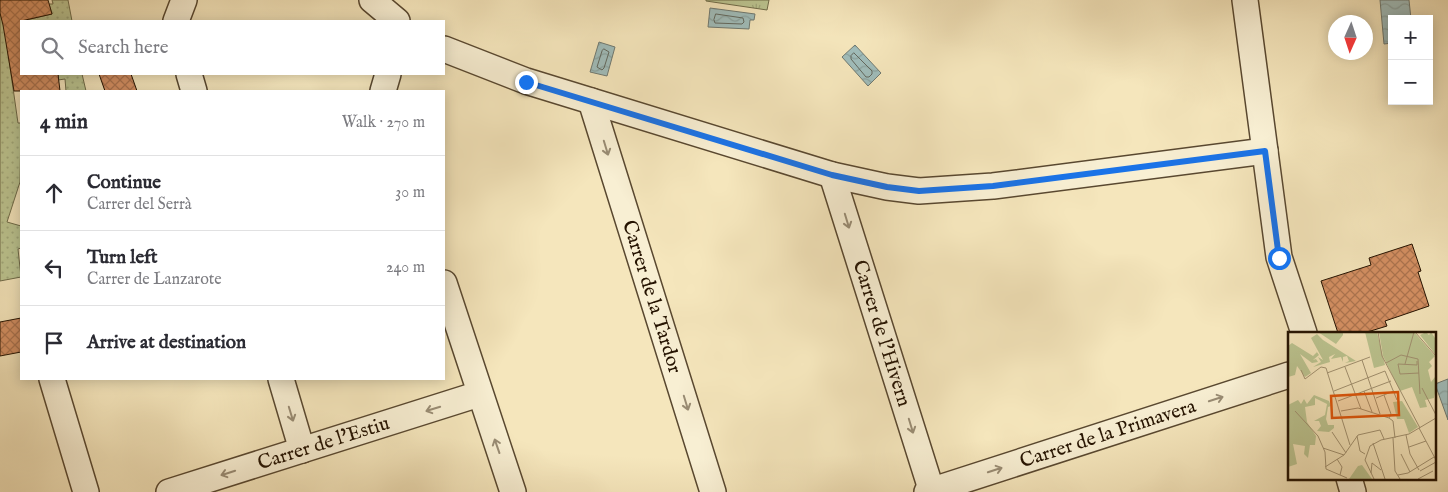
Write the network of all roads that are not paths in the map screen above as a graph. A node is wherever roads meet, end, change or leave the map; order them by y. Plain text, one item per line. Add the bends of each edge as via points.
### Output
1 (184, 0) edge
2 (372, 0) edge
3 (1245, 0) edge
4 (176, 20) edge
5 (396, 20) edge
6 (445, 49) edge
7 (189, 75) edge
8 (388, 75) edge
9 (194, 90) edge
10 (382, 90) edge
11 (591, 101) junction
12 (1265, 151) junction
13 (832, 175) junction
14 (445, 286) edge
15 (1304, 332) edge
16 (1288, 375) edge
17 (52, 380) edge
18 (281, 380) edge
19 (479, 394) junction
20 (302, 450) junction
21 (86, 492) edge
22 (169, 492) edge
23 (513, 492) edge
24 (714, 492) edge
25 (930, 492) edge

1 - 4 street
2 - 5 street
3 - 12 street
6 - 11 street via 526,82
7 - 9 street
8 - 10 street
11 - 13 street
11 -> 24 street, Carrer de la Tardor
12 - 13 street via 993,186 919,191
12 - 15 street via 1279,258
13 -> 25 street, Carrer de l'Hivern
14 - 19 street
25 -> 16 street, Carrer de la Primavera
17 - 21 street
18 -> 20 street
19 -> 20 street, Carrer de l'Estiu
23 -> 19 street
20 -> 22 street, Carrer de l'Estiu

